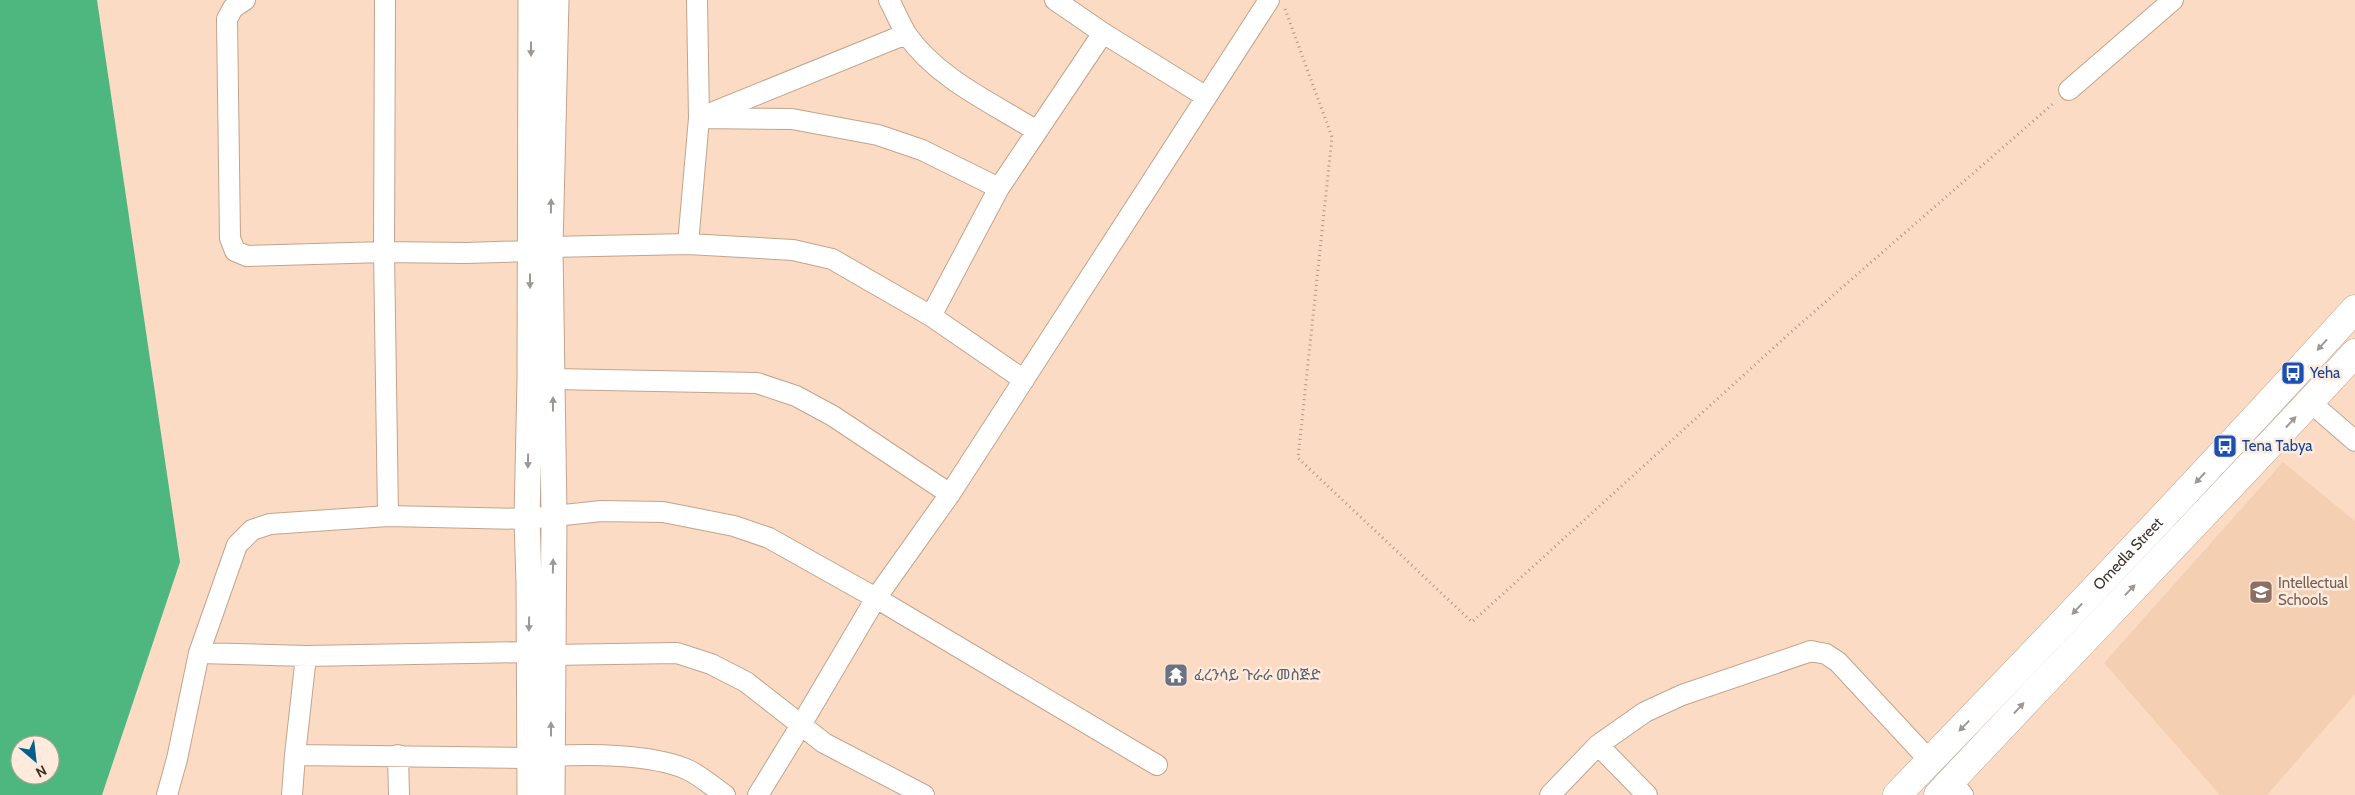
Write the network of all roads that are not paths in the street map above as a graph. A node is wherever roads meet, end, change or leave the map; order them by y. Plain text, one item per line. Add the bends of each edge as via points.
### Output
1 (245, 0) edge
2 (386, 0) edge
3 (531, 0) edge
4 (556, 0) edge
5 (697, 0) edge
6 (889, 0) edge
7 (1054, 0) edge
8 (1269, 0) edge
9 (2173, 0) edge
10 (1103, 33) junction
11 (906, 34) junction
12 (2069, 90) road end
13 (1205, 96) junction
14 (699, 118) junction
15 (1037, 131) junction
16 (999, 188) junction
17 (688, 244) junction
18 (540, 249) junction
19 (384, 252) junction
20 (2355, 309) edge
21 (931, 316) junction
22 (2355, 353) edge
23 (553, 378) junction
24 (1024, 380) junction
25 (2310, 402) junction
26 (2355, 441) edge
27 (2228, 448) junction
28 (2250, 466) junction
29 (950, 494) junction
30 (554, 515) junction
31 (388, 516) junction
32 (527, 519) junction
33 (876, 598) junction
34 (199, 653) junction
35 (540, 654) junction
36 (306, 656) junction
37 (801, 725) junction
38 (1598, 745) junction
39 (295, 754) junction
40 (398, 755) junction
41 (540, 757) junction
42 (1930, 761) junction
43 (1157, 765) dead end
44 (1951, 790) edge
45 (919, 794) edge
46 (166, 795) edge
47 (292, 795) edge
48 (399, 795) edge
49 (530, 795) edge
50 (552, 795) edge
51 (725, 795) edge
52 (758, 795) edge
53 (1550, 795) edge
54 (1647, 795) edge
55 (1897, 795) edge

1 - 19 street via 227,19 230,238 235,251 246,256
2 - 19 street
3 -> 18 street
18 -> 4 street
5 - 14 street
6 - 11 street
7 - 10 street
8 - 13 street
9 - 12 street
10 - 13 street
10 - 15 street
11 - 14 street
11 - 15 street via 933,64
13 - 24 street
14 - 16 street via 792,119 878,135 922,150
14 - 17 street
15 - 16 street
16 - 21 street
17 - 18 street
17 - 21 street via 793,250 832,259
18 - 19 street via 466,254
18 - 23 street
18 -> 32 street via 530,379
19 - 31 street
20 -> 27 main road, Omedla Street
21 - 24 street
22 - 25 main road, Omedla Street
23 - 29 street via 757,383 796,396 834,416
30 -> 23 street
24 - 29 street
25 - 26 street
28 -> 25 main road, Omedla Street
27 - 28 main road
27 -> 42 main road, Omedla Street
44 -> 28 main road, Omedla Street via 2093,629
29 - 33 street
30 - 32 street
30 - 33 street via 601,511 663,512 734,526 769,538
35 -> 30 street
31 - 32 street
31 - 34 street via 270,524 252,530 237,545
32 -> 35 street
33 - 37 street
33 - 43 street
34 - 36 street
34 - 46 street via 177,759
35 - 36 street
35 - 37 street via 677,653 710,664 746,682
35 - 41 street
36 - 39 street
37 - 45 street via 824,743
37 - 52 street
38 - 42 street via 1645,712 1682,695 1811,651 1826,654 1838,662
38 - 53 street
38 - 54 street
39 - 40 street
39 - 47 street
40 - 41 street
40 - 48 street
41 - 49 street
41 - 50 street
41 - 51 street via 578,755 663,762 688,769
42 - 55 main road, Omedla Street

